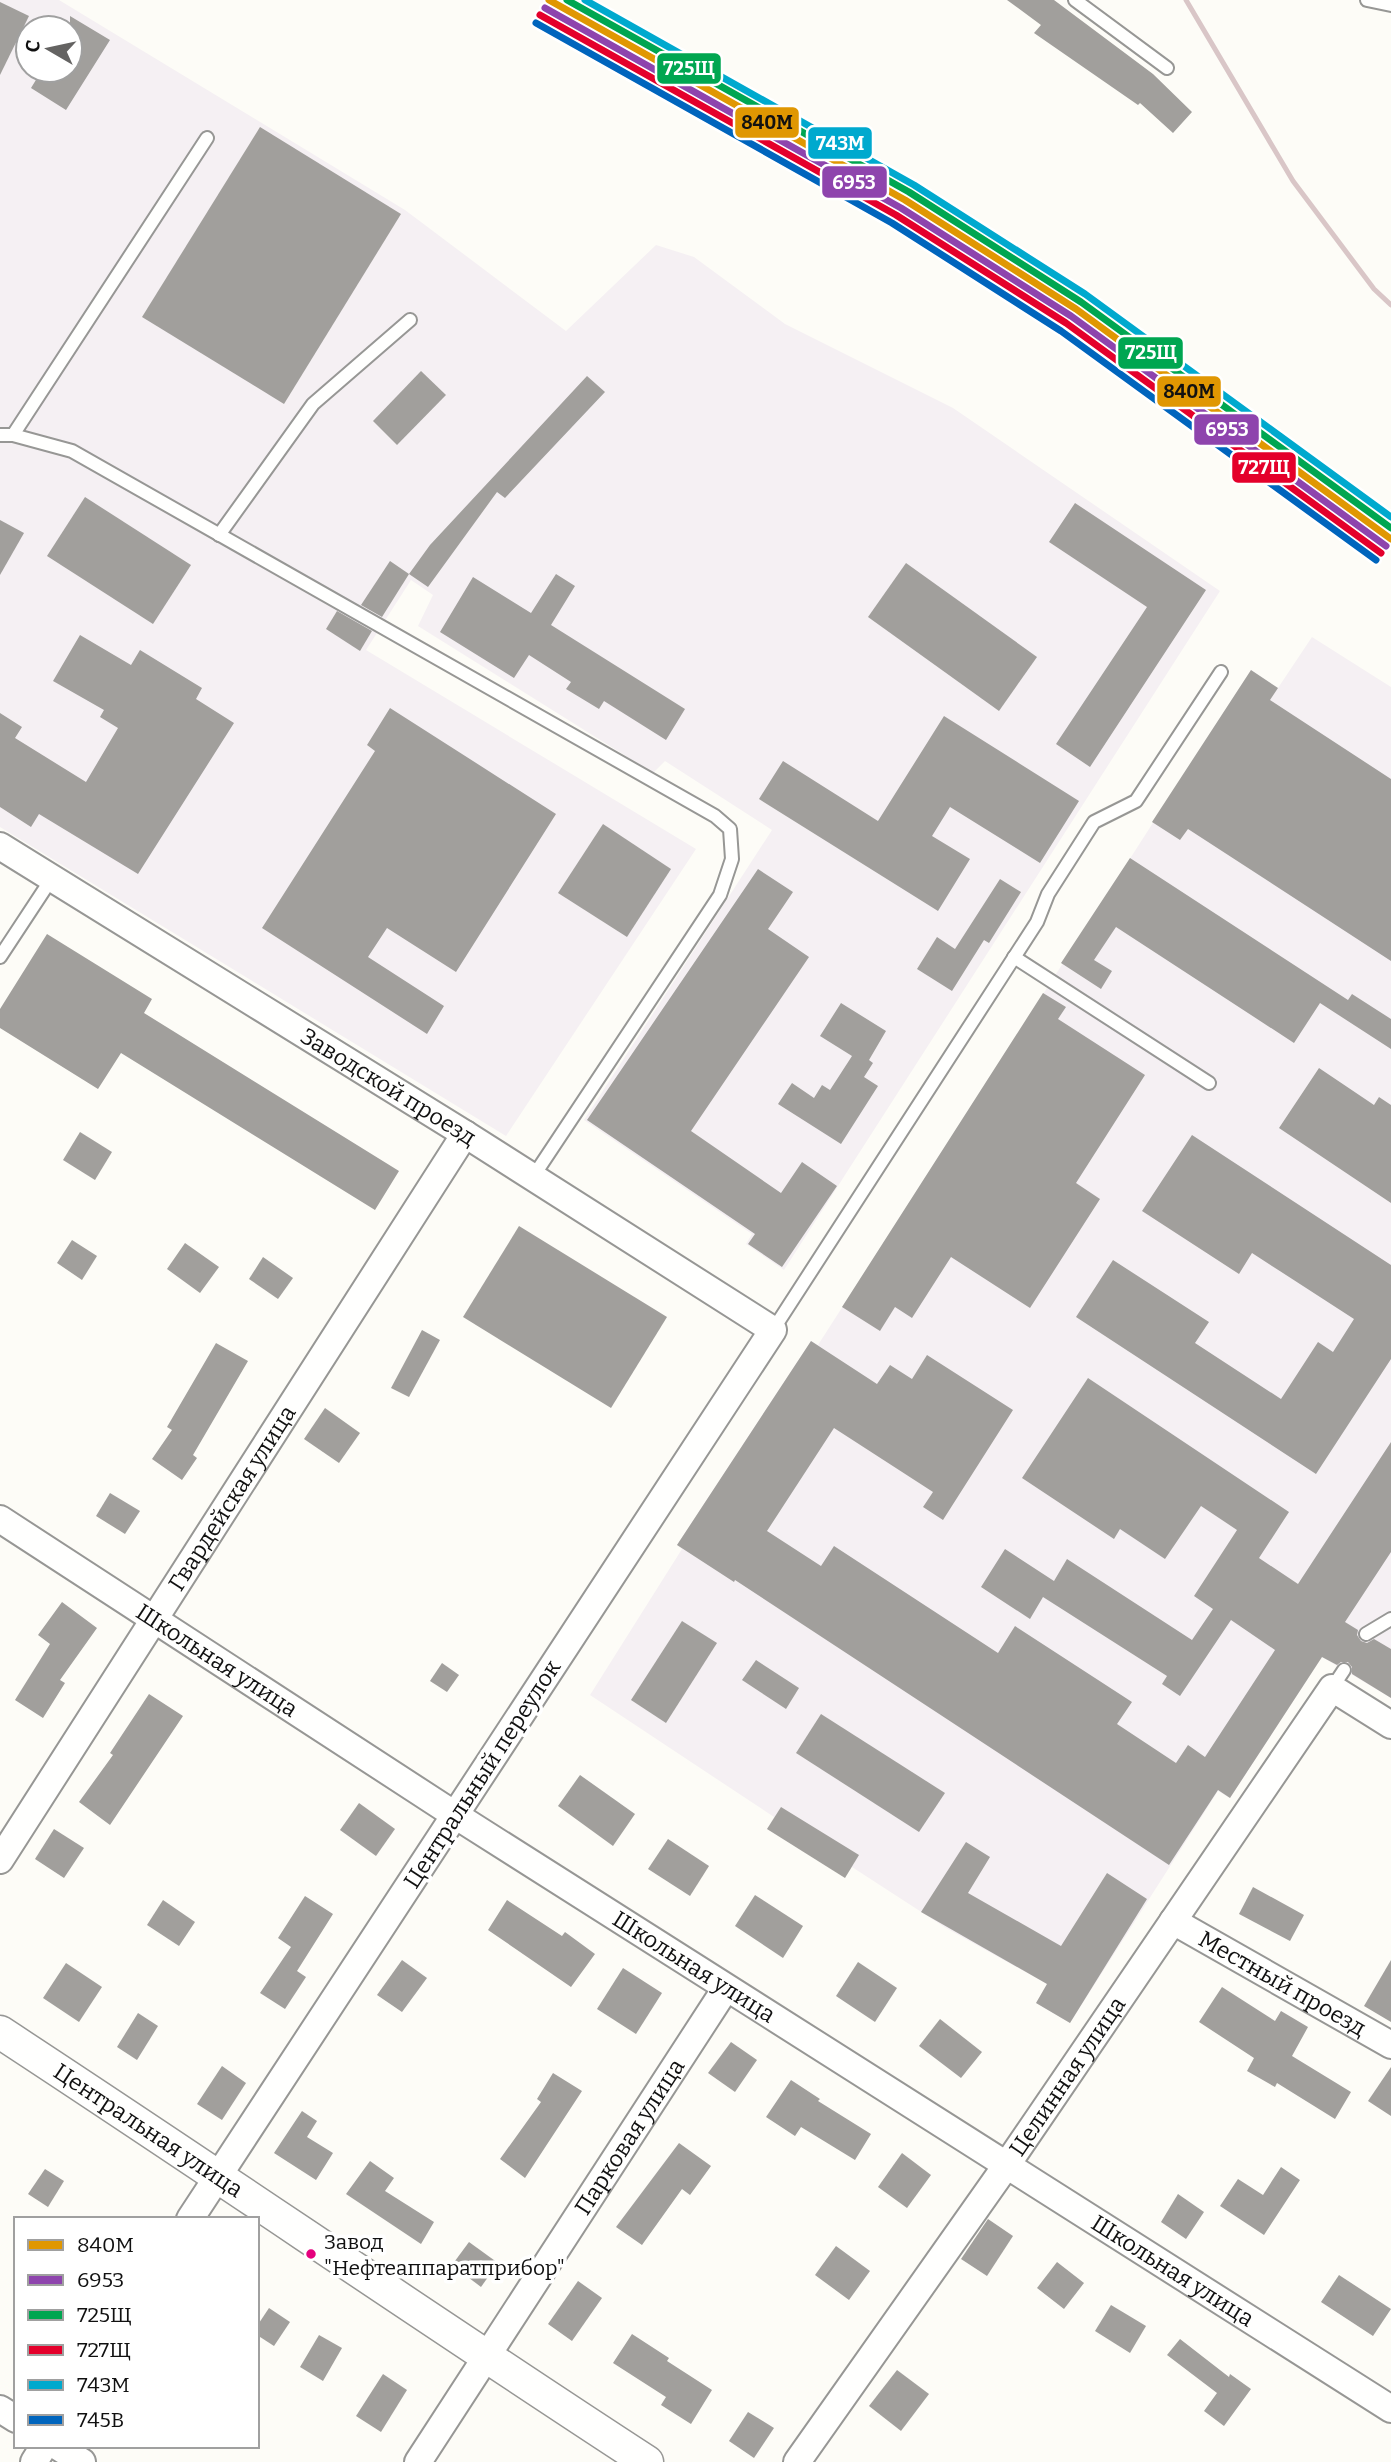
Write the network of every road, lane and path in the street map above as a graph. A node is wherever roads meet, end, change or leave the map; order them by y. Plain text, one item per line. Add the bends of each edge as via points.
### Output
1 (1075, 0) edge
2 (1367, 0) edge
3 (1391, 5) edge
4 (1167, 68) dead end
5 (207, 138) dead end
6 (410, 320) dead end
7 (6, 435) edge
8 (219, 535) junction
9 (1221, 672) dead end
10 (0, 846) edge
11 (52, 878) junction
12 (0, 957) edge
13 (1014, 957) junction
14 (1209, 1083) dead end
15 (466, 1134) junction
16 (533, 1177) junction
17 (774, 1330) junction
18 (0, 1519) edge
19 (1391, 1619) edge
20 (154, 1620) junction
21 (1366, 1634) dead end
22 (1391, 1726) edge
23 (455, 1815) junction
24 (0, 1860) edge
25 (1173, 1921) junction
26 (726, 1988) junction
27 (0, 2032) edge
28 (1391, 2045) edge
29 (1006, 2166) junction
30 (218, 2175) junction
31 (191, 2217) edge
32 (487, 2358) junction
33 (1391, 2409) edge
34 (60, 2448) edge
35 (82, 2462) edge
36 (418, 2462) edge
37 (647, 2462) edge
38 (797, 2462) edge

1 - 4 lane
2 - 3 lane
5 - 7 lane
6 - 8 lane via 313,404
7 - 8 lane via 72,451
8 - 16 lane via 703,809 730,829 732,859 720,895
9 - 13 lane via 1136,801 1094,822
10 - 11 street, Заводской проезд
11 - 12 lane
11 - 15 street, Заводской проезд
13 - 14 lane
13 - 17 lane
15 - 16 street, Заводской проезд
15 - 20 street, Гвардейская улица
16 - 17 street, Заводской проезд
17 - 23 street, Центральный переулок
18 - 20 street, Школьная улица
19 - 21 lane
20 - 23 street, Школьная улица
20 - 24 street, Гвардейская улица
22 - 25 street, Целинная улица via 1338,1679
23 - 26 street, Школьная улица
23 - 30 street, Центральный переулок
25 - 28 street, Местный проезд
25 - 29 street, Целинная улица
26 - 29 street, Школьная улица
26 - 32 street, Парковая улица
27 - 30 street, Центральная улица
29 - 33 street, Школьная улица
29 - 38 street, Целинная улица
30 - 31 street, Центральный переулок
30 - 32 street, Центральная улица
32 - 36 street, Парковая улица
32 - 37 street, Центральная улица
34 - 35 street

